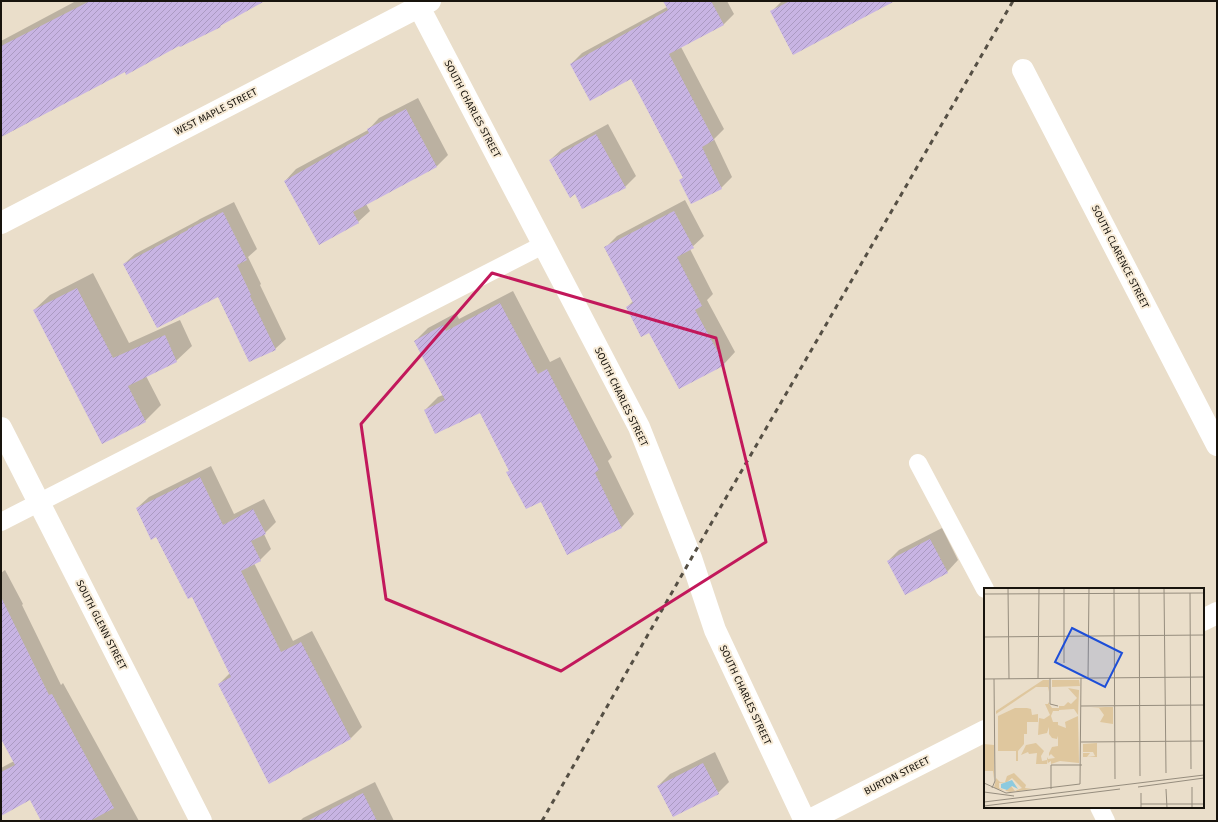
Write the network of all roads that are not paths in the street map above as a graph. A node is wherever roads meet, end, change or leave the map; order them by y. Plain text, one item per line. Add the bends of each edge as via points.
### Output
1 (425, 4) edge
2 (1023, 70) dead end
3 (1, 223) edge
4 (544, 245) junction
5 (1, 428) edge
6 (1217, 445) edge
7 (918, 463) dead end
8 (39, 502) junction
9 (1, 522) edge
10 (984, 588) edge
11 (1217, 613) edge
12 (1204, 620) edge
13 (984, 732) edge
14 (1100, 808) edge
15 (201, 821) edge
16 (805, 821) edge
17 (808, 821) edge
18 (1106, 821) edge

1 - 3 street, WEST MAPLE STREET
1 - 4 street, SOUTH CHARLES STREET
2 - 6 street, SOUTH CLARENCE STREET
4 - 8 lane
4 - 16 street, SOUTH CHARLES STREET via 639,427 691,558 715,630
5 - 8 street, SOUTH GLENN STREET
7 - 10 lane
8 - 9 lane
8 - 15 street, SOUTH GLENN STREET
11 - 12 street
13 - 17 street, BURTON STREET
14 - 18 lane

